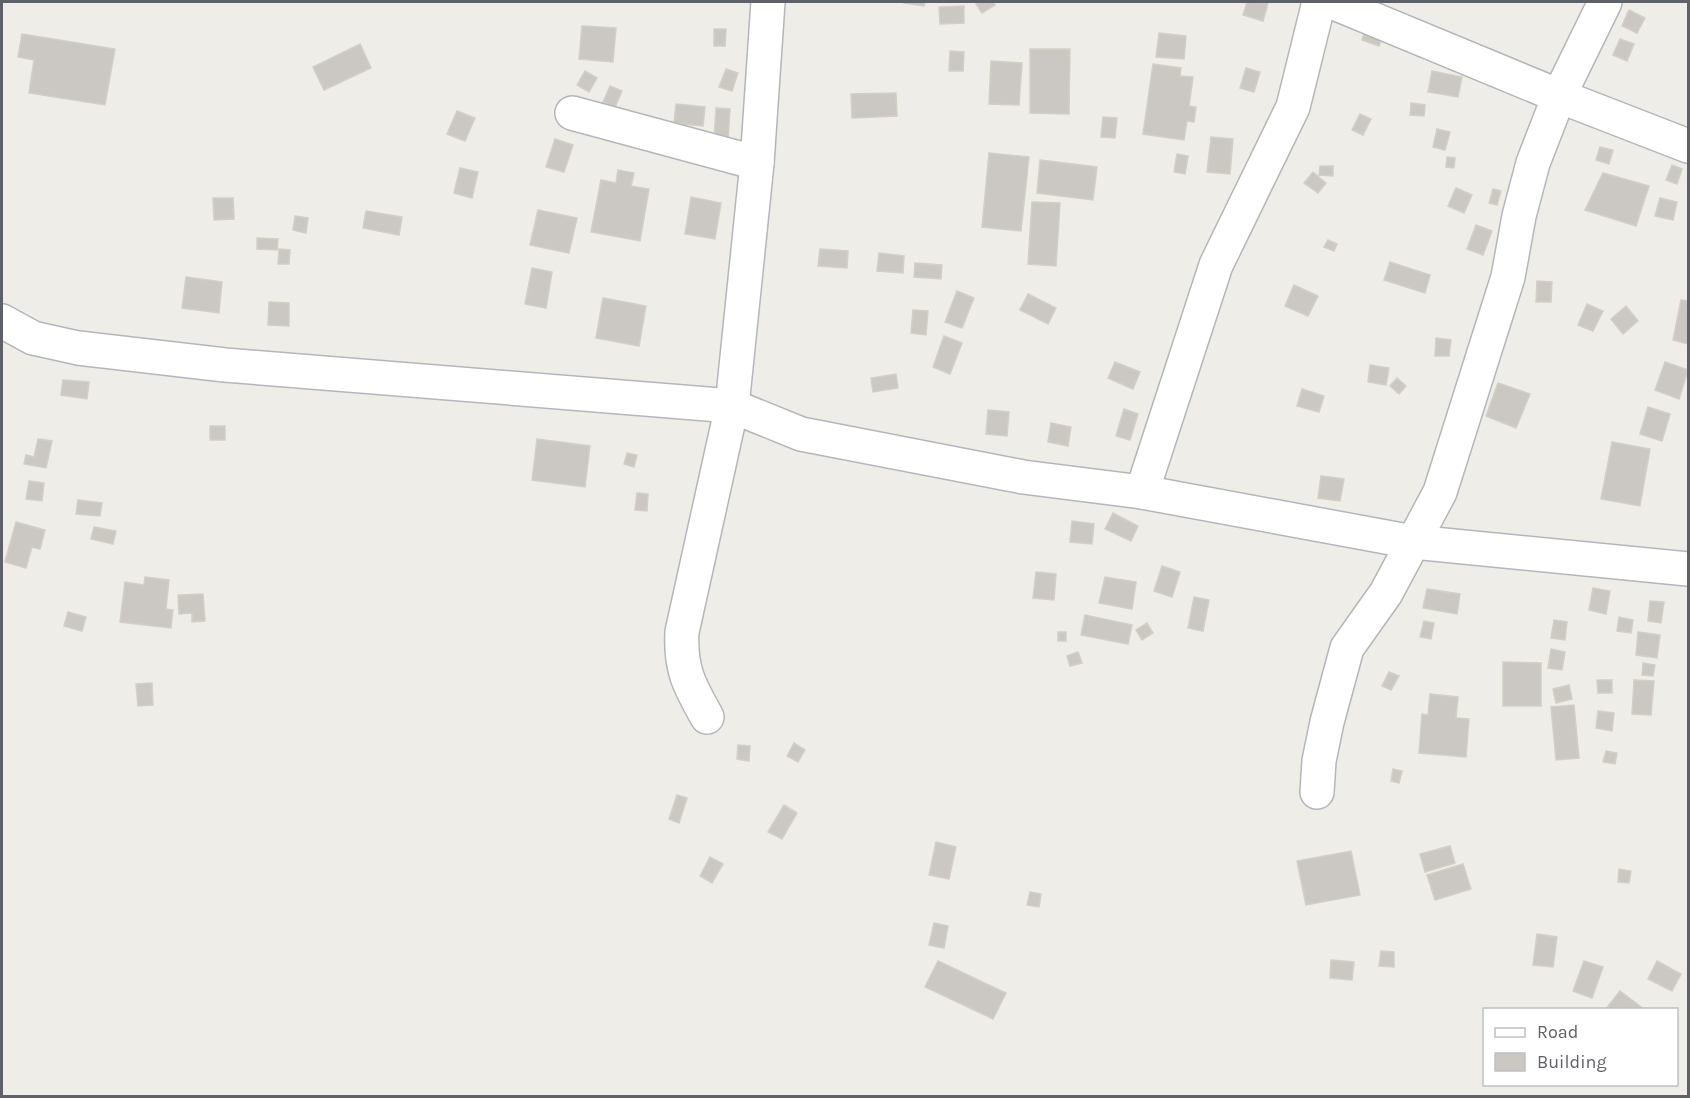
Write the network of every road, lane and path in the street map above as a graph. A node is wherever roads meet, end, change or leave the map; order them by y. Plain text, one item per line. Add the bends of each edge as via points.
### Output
1 (768, 2) edge
2 (1319, 2) edge
3 (1332, 2) edge
4 (1605, 2) edge
5 (1559, 96) junction
6 (572, 113) dead end
7 (1689, 146) edge
8 (757, 163) junction
9 (2, 321) edge
10 (732, 406) junction
11 (1142, 492) junction
12 (1413, 542) junction
13 (1689, 569) edge
14 (707, 717) dead end
15 (1317, 792) dead end

1 - 8 street
2 - 11 street via 1293,107 1215,265
3 - 5 street
4 - 5 street
5 - 7 street
5 - 12 street via 1533,163 1508,277 1440,492
6 - 8 street
8 - 10 street
9 - 10 street via 33,338 78,348 225,365
10 - 11 street via 801,434 1023,477
10 - 14 street via 682,632 681,658 688,684
11 - 12 street
12 - 13 street
12 - 15 street via 1386,593 1347,648 1319,761

